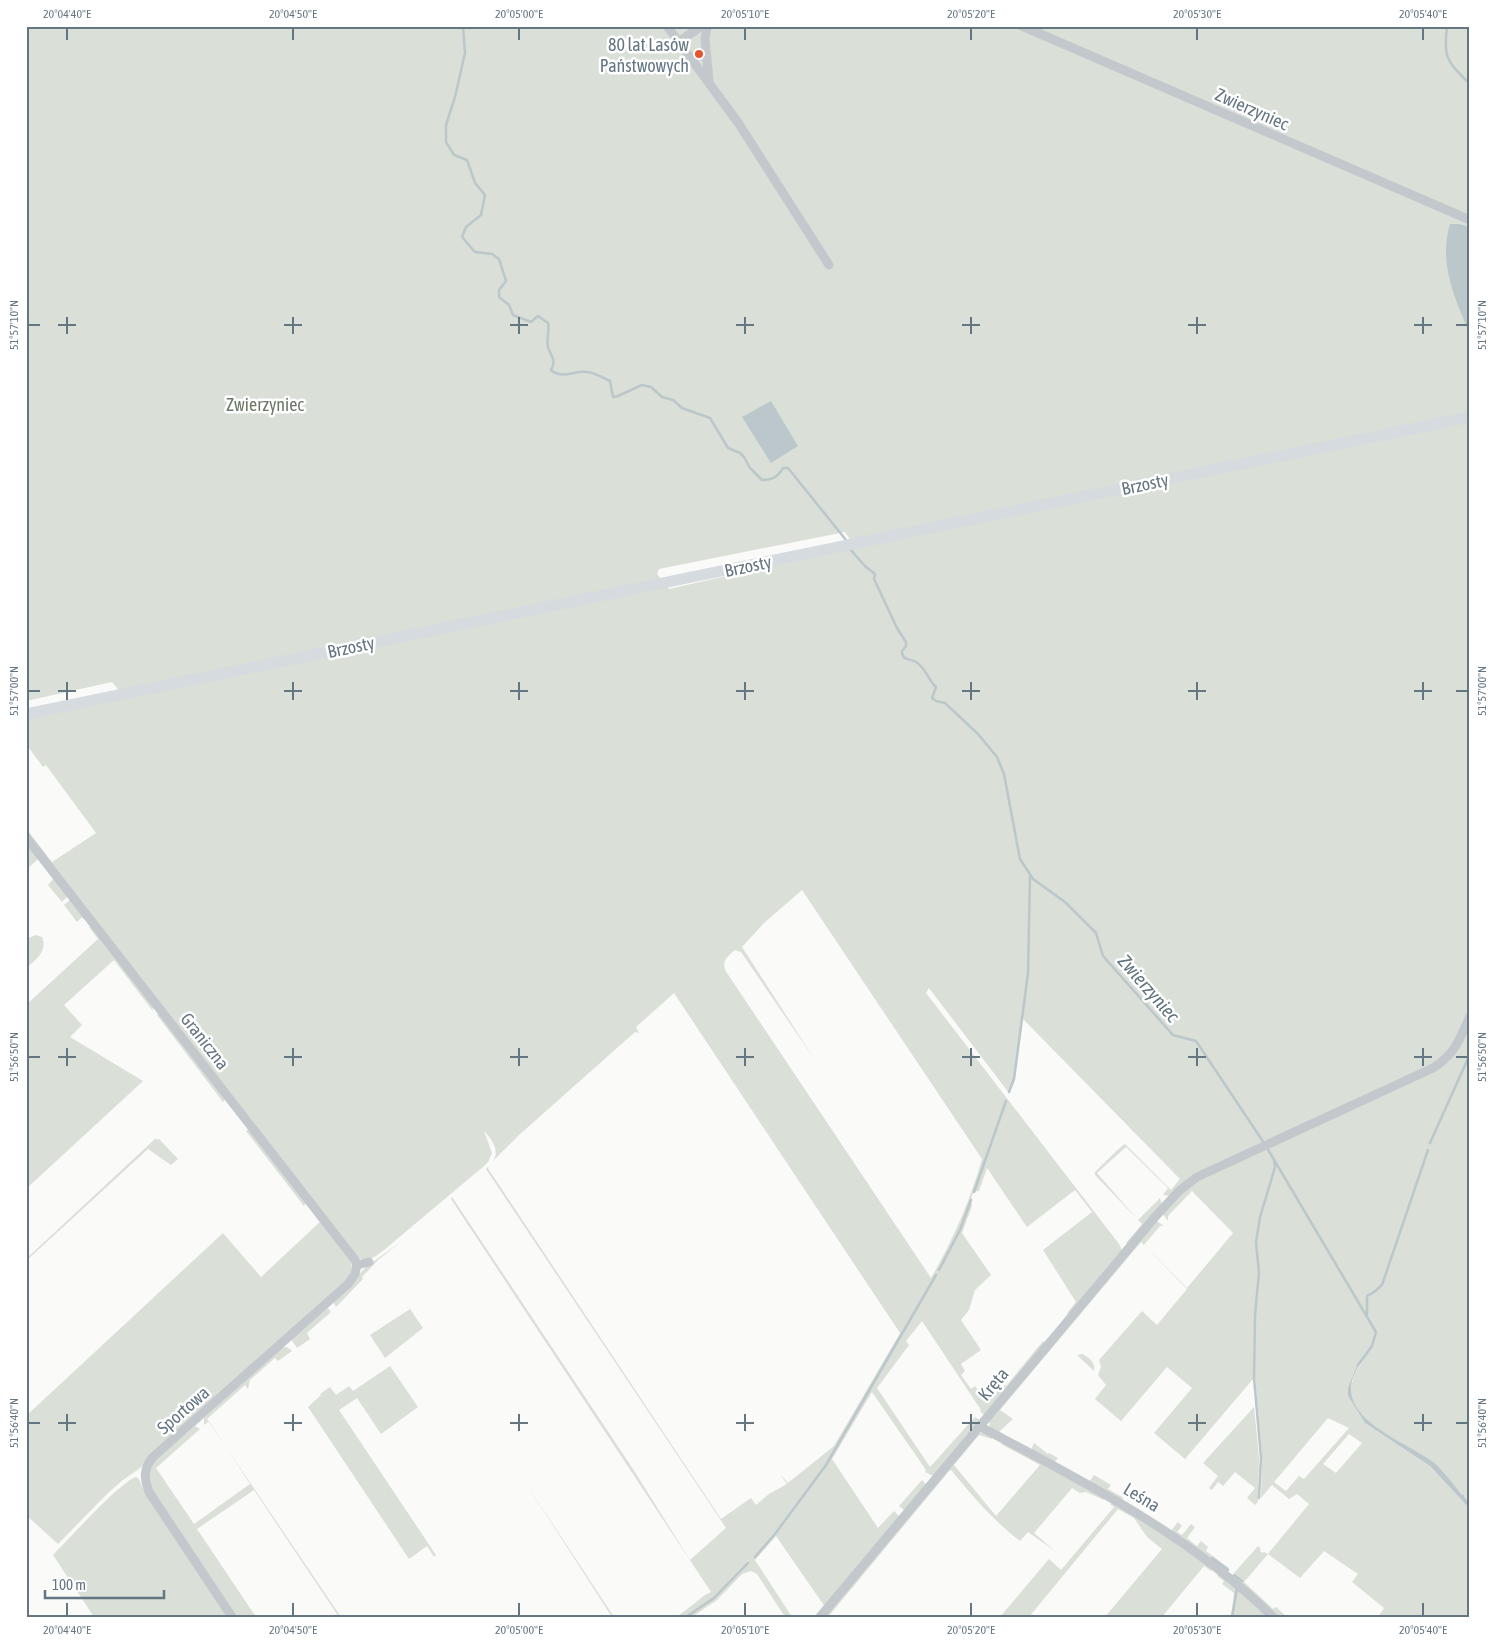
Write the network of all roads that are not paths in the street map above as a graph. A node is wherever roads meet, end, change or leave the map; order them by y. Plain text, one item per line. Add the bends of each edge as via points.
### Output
1 (667, 26) edge
2 (701, 26) edge
3 (707, 26) edge
4 (1022, 26) edge
5 (679, 42) junction
6 (709, 81) junction
7 (1470, 220) edge
8 (829, 265) dead end
9 (1470, 417) edge
10 (26, 714) edge
11 (26, 837) edge
12 (1470, 1016) edge
13 (370, 1262) dead end
14 (357, 1265) junction
15 (979, 1426) junction
16 (232, 1617) edge
17 (820, 1617) edge
18 (1273, 1617) edge

1 - 5 street
2 - 5 street
3 - 6 street via 704,39
4 - 7 street, Zwierzyniec
5 - 6 street
6 - 8 street
9 - 10 street, Brzosty
11 - 14 street, Graniczna
12 - 15 street, Kręta via 1457,1045 1438,1065 1197,1178 1179,1191
13 - 14 street
14 - 16 street, Sportowa via 348,1284 153,1457 146,1467 148,1492
15 - 17 street, Kręta
15 - 18 street, Leśna via 1077,1478 1160,1528 1240,1586

